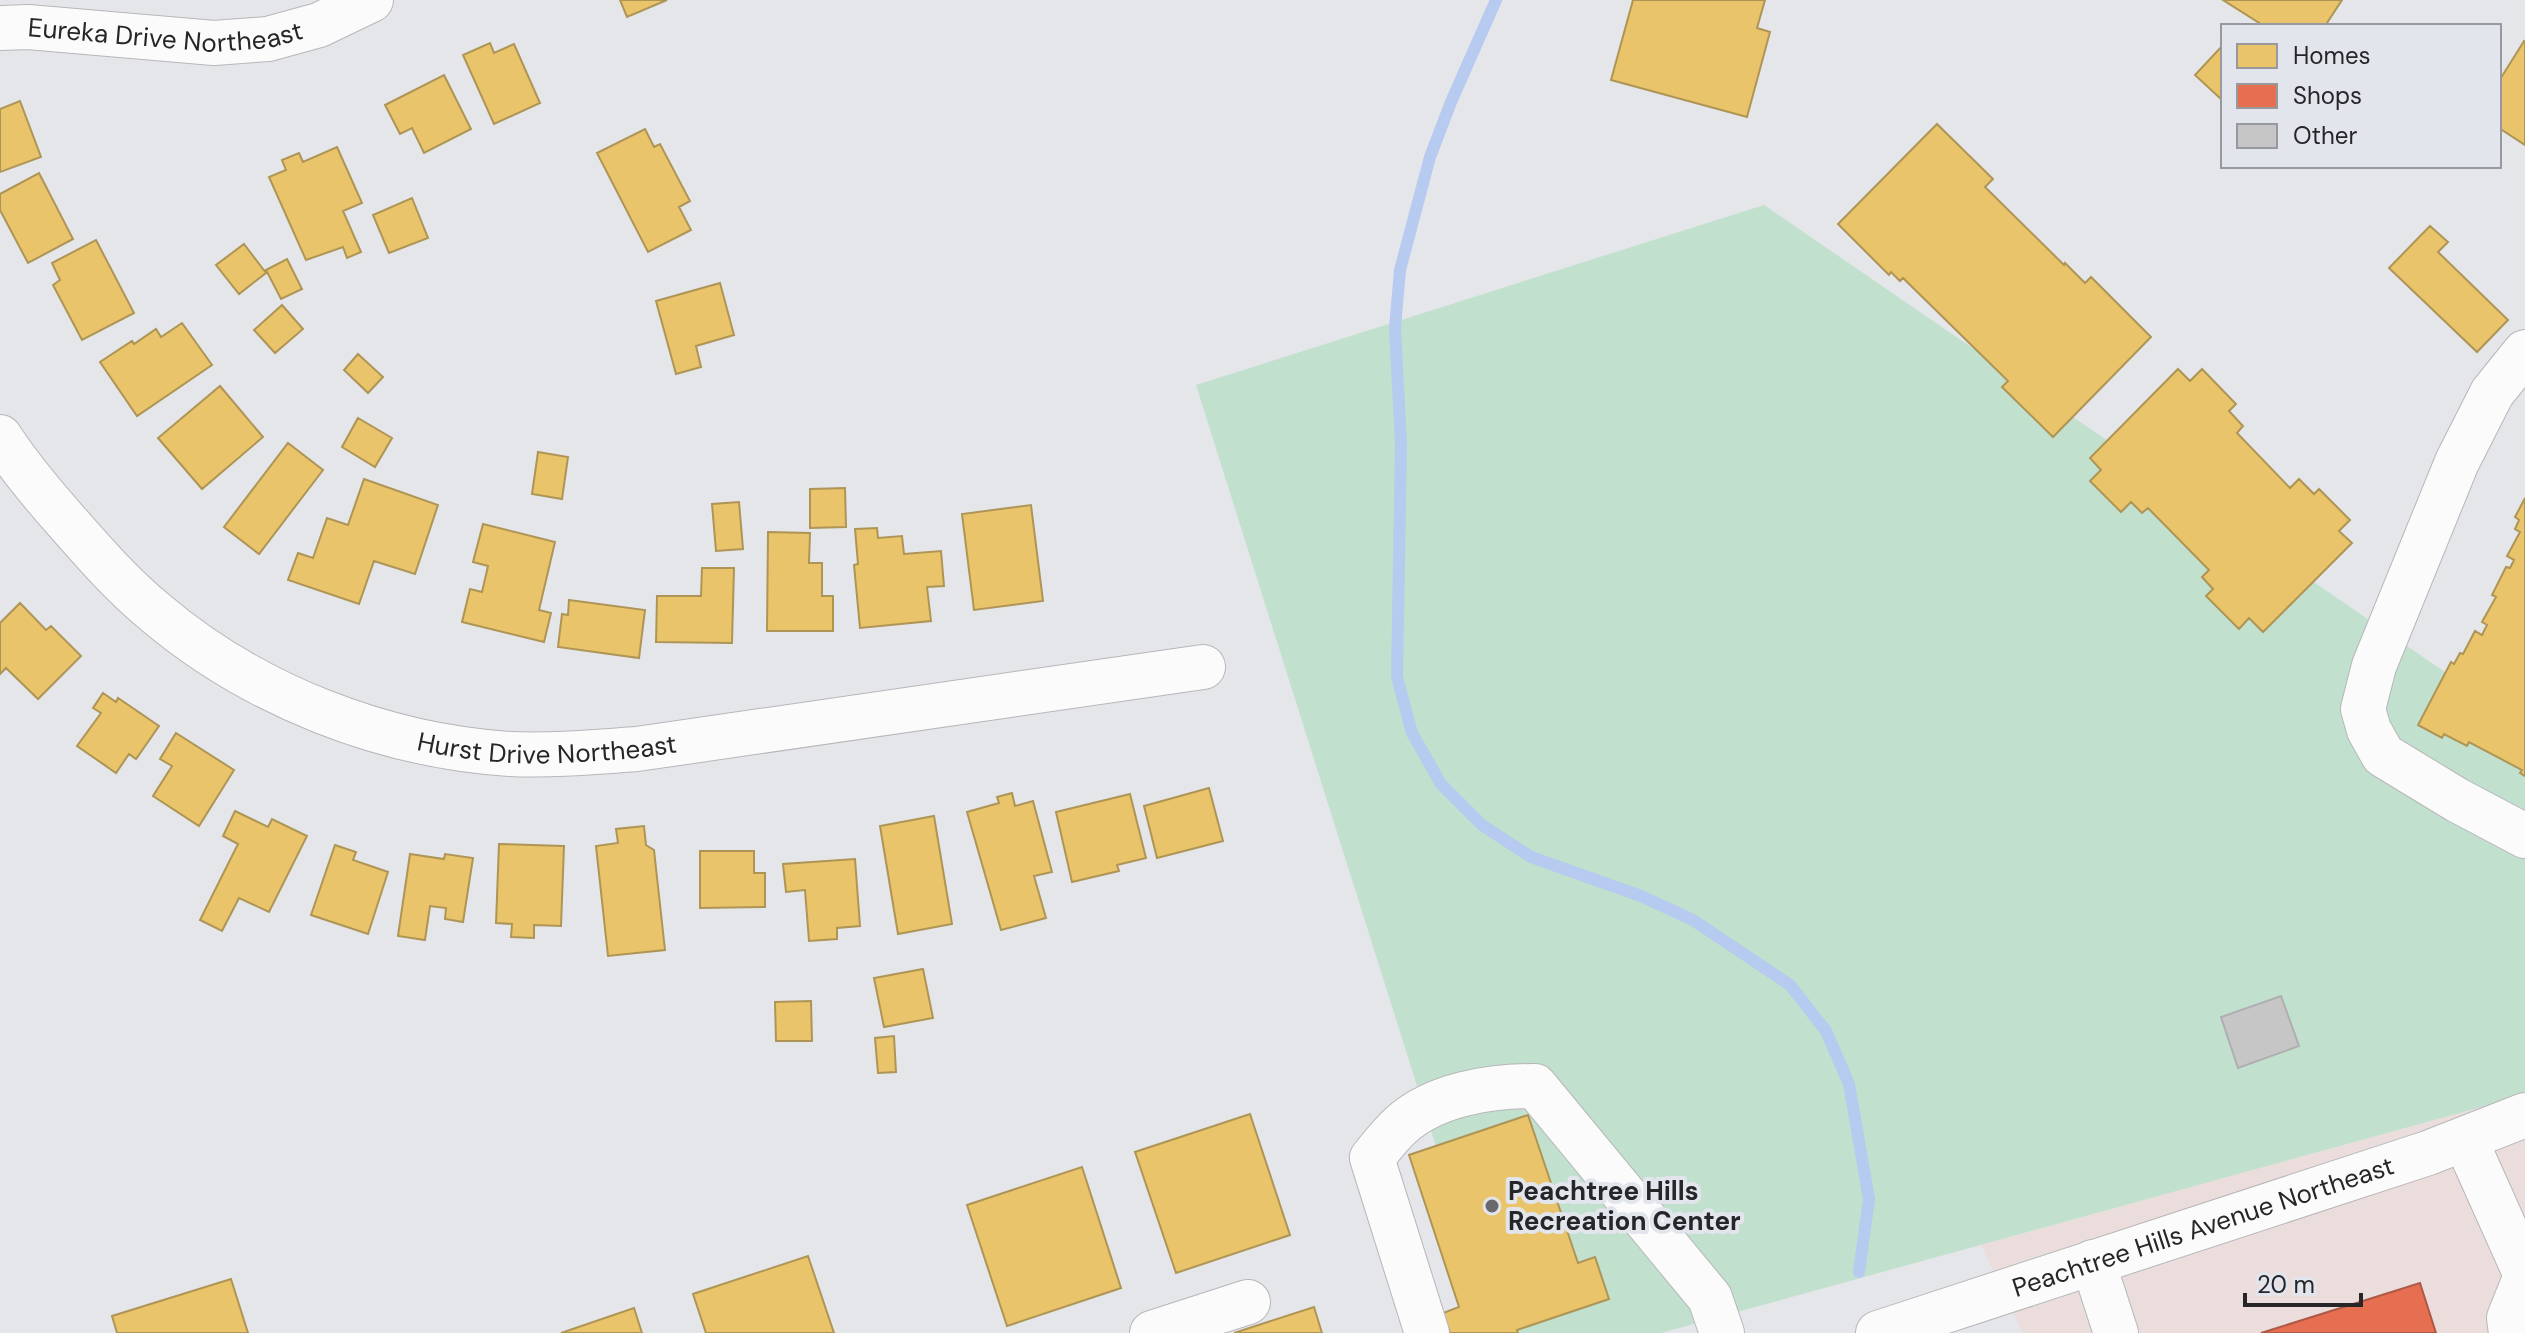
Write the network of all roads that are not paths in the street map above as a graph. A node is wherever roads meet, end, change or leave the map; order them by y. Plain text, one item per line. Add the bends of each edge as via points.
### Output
1 (371, 0) edge
2 (0, 28) edge
3 (2525, 352) edge
4 (0, 437) edge
5 (1203, 667) dead end
6 (2525, 836) edge
7 (2525, 1115) edge
8 (2465, 1139) junction
9 (2093, 1262) junction
10 (2525, 1276) edge
11 (1248, 1302) dead end
12 (1947, 1322) edge
13 (1152, 1333) edge
14 (1427, 1333) edge
15 (1722, 1333) edge
16 (1878, 1333) edge
17 (2116, 1333) edge
18 (2511, 1333) edge

1 - 2 street, Eureka Drive Northeast via 319,25 268,39 214,43
3 - 6 street via 2492,393 2457,462 2374,666 2363,709 2383,755
4 - 5 street, Hurst Drive Northeast via 21,470 102,563 156,614 226,664 302,704 434,744 509,754 637,749
7 - 8 street, Peachtree Hills Avenue Northeast
8 - 9 street, Peachtree Hills Avenue Northeast
8 - 10 street
9 - 12 street, Peachtree Hills Avenue Northeast
9 - 17 street
10 - 18 street via 2509,1318
11 - 13 street
12 - 16 street, Peachtree Hills Avenue Northeast
14 - 15 street via 1372,1158 1402,1123 1433,1105 1474,1090 1535,1086 1710,1298

